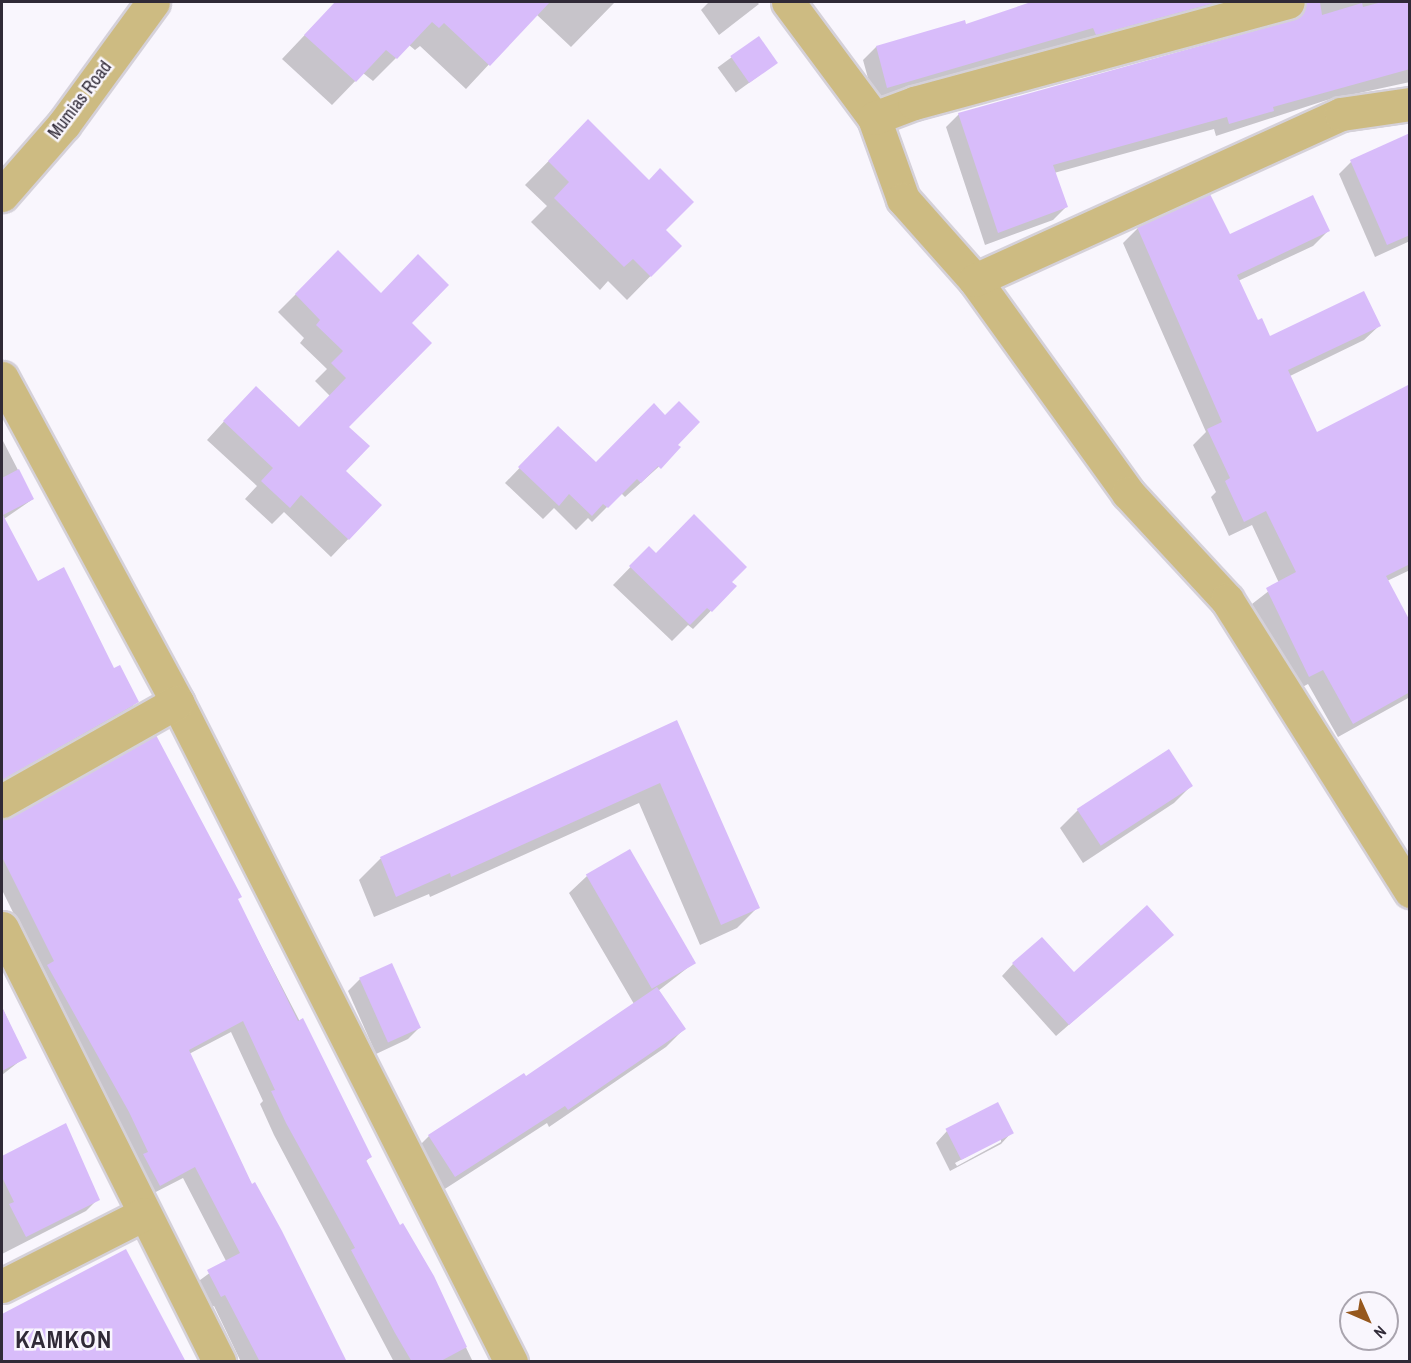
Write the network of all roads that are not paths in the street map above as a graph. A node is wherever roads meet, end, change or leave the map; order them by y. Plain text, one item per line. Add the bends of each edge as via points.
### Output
1 (153, 2) edge
2 (788, 2) edge
3 (1288, 2) edge
4 (1410, 104) edge
5 (874, 118) junction
6 (2, 195) edge
7 (975, 280) junction
8 (2, 378) edge
9 (177, 702) junction
10 (2, 801) edge
11 (1410, 891) edge
12 (2, 928) edge
13 (144, 1214) junction
14 (2, 1286) edge
15 (219, 1362) edge
16 (511, 1362) edge

1 - 6 street, Mumias Road via 64,124
2 - 5 street
3 - 5 street via 914,103
4 - 7 street via 1341,114
5 - 7 street via 903,199
7 - 11 street via 1128,493 1227,600
8 - 9 street
9 - 10 street
9 - 16 street
12 - 13 street
13 - 14 street
13 - 15 street

